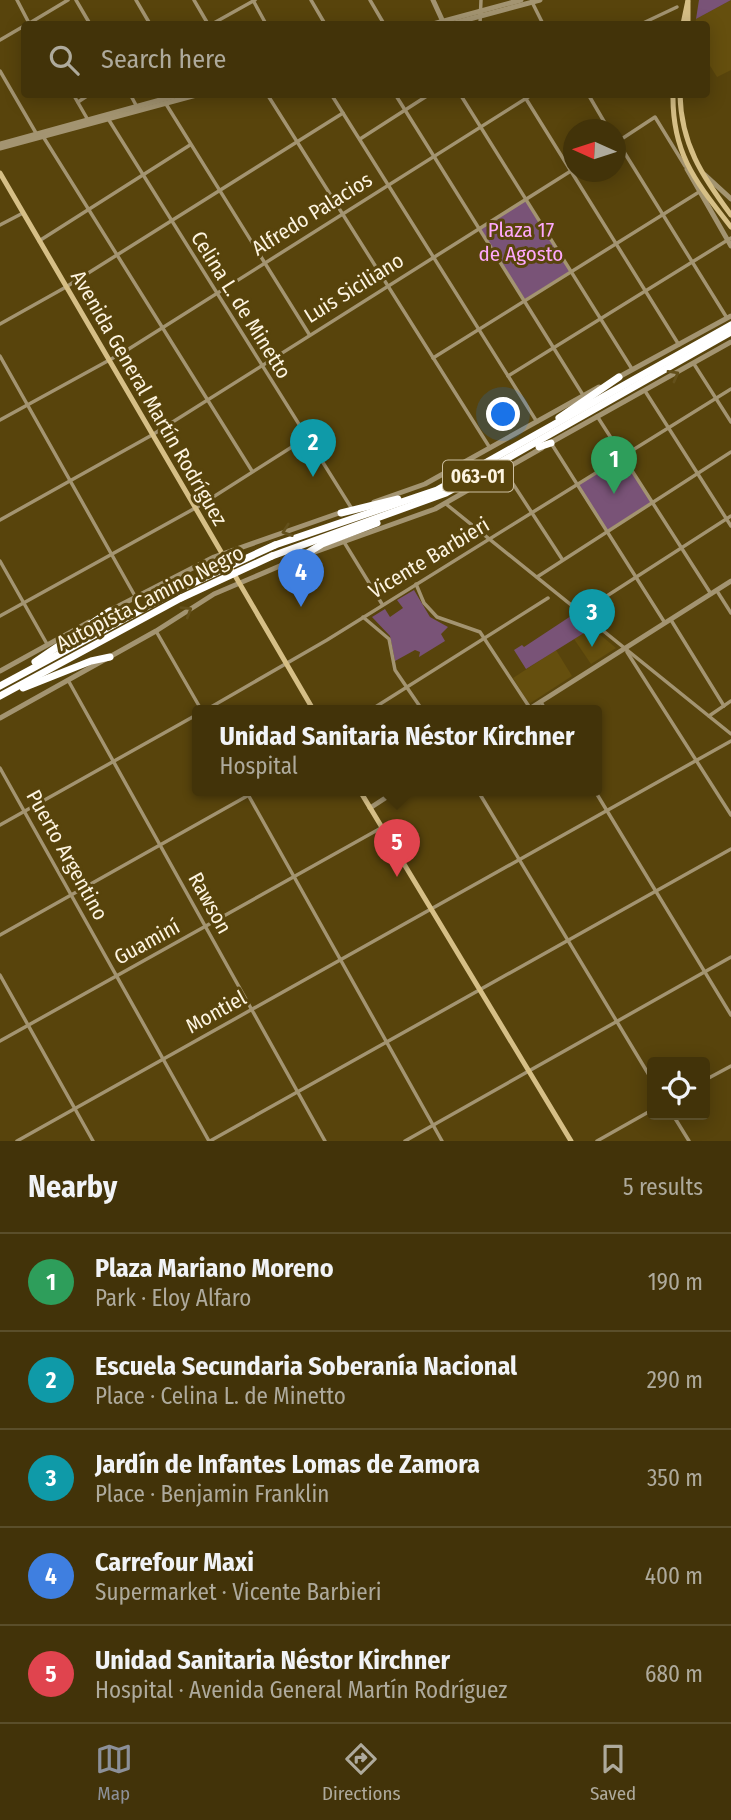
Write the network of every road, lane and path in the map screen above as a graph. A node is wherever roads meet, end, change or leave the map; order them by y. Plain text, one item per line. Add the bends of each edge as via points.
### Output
1 (17, 0) edge
2 (68, 0) edge
3 (76, 0) edge
4 (136, 0) edge
5 (194, 0) edge
6 (253, 0) edge
7 (311, 0) edge
8 (370, 0) edge
9 (433, 0) edge
10 (481, 0) edge
11 (520, 0) edge
12 (540, 0) edge
13 (532, 1) edge
14 (688, 1) edge
15 (677, 7) dead end
16 (478, 14) junction
17 (26, 21) edge
18 (34, 21) edge
19 (88, 21) edge
20 (148, 21) edge
21 (208, 21) edge
22 (215, 21) edge
23 (265, 21) edge
24 (323, 21) edge
25 (382, 21) edge
26 (442, 21) edge
27 (451, 21) edge
28 (459, 21) edge
29 (479, 21) edge
30 (542, 21) edge
31 (647, 21) edge
32 (685, 21) edge
33 (21, 29) edge
34 (0, 40) edge
35 (0, 71) edge
36 (76, 98) edge
37 (84, 98) edge
38 (132, 98) edge
39 (168, 98) edge
40 (186, 98) edge
41 (270, 98) edge
42 (334, 98) edge
43 (398, 98) edge
44 (424, 98) edge
45 (462, 98) edge
46 (523, 98) edge
47 (525, 98) edge
48 (590, 98) edge
49 (673, 98) edge
50 (680, 98) edge
51 (78, 102) junction
52 (166, 104) junction
53 (137, 107) junction
54 (405, 110) junction
55 (344, 113) junction
56 (107, 118) junction
57 (603, 119) edge
58 (88, 122) junction
59 (480, 127) junction
60 (626, 135) edge
61 (40, 136) junction
62 (360, 139) junction
63 (297, 141) junction
64 (190, 145) junction
65 (0, 146) edge
66 (434, 156) junction
67 (563, 156) edge
68 (626, 157) edge
69 (686, 167) junction
70 (700, 171) junction
71 (0, 173) edge
72 (142, 176) junction
73 (563, 176) edge
74 (579, 182) edge
75 (389, 186) junction
76 (219, 190) junction
77 (699, 192) junction
78 (525, 199) junction
79 (731, 199) edge
80 (89, 209) junction
81 (23, 213) junction
82 (342, 214) junction
83 (662, 214) junction
84 (731, 215) edge
85 (171, 222) junction
86 (0, 225) edge
87 (731, 227) edge
88 (479, 229) junction
89 (729, 239) edge
90 (39, 241) junction
91 (615, 243) junction
92 (731, 247) edge
93 (118, 254) junction
94 (433, 257) junction
95 (265, 262) junction
96 (692, 262) junction
97 (570, 271) junction
98 (387, 286) junction
99 (66, 287) junction
100 (646, 290) junction
101 (216, 294) junction
102 (525, 299) junction
103 (600, 319) junction
104 (730, 320) edge
105 (0, 324) edge
106 (164, 327) junction
107 (478, 329) junction
108 (731, 332) edge
109 (309, 335) junction
110 (731, 342) edge
111 (679, 346) junction
112 (555, 348) junction
113 (0, 356) edge
114 (433, 358) junction
115 (109, 361) junction
116 (694, 364) junction
117 (261, 366) junction
118 (633, 371) junction
119 (508, 376) junction
120 (619, 377) junction
121 (731, 388) edge
122 (645, 391) junction
123 (583, 396) junction
124 (716, 398) junction
125 (209, 399) junction
126 (29, 404) junction
127 (597, 416) junction
128 (0, 420) edge
129 (537, 422) junction
130 (731, 422) edge
131 (668, 428) junction
132 (542, 432) junction
133 (152, 435) junction
134 (306, 439) junction
135 (551, 443) junction
136 (490, 448) junction
137 (731, 452) edge
138 (623, 456) junction
139 (503, 466) junction
140 (253, 471) junction
141 (697, 473) junction
142 (70, 480) junction
143 (576, 485) junction
144 (436, 490) junction
145 (650, 502) junction
146 (446, 504) junction
147 (409, 507) junction
148 (194, 508) junction
149 (352, 509) junction
150 (341, 513) junction
151 (532, 513) junction
152 (729, 517) edge
153 (0, 520) edge
154 (731, 526) edge
155 (606, 531) junction
156 (490, 539) junction
157 (344, 542) junction
158 (680, 548) junction
159 (111, 553) junction
160 (220, 554) junction
161 (301, 557) junction
162 (562, 560) junction
163 (0, 561) edge
164 (637, 576) junction
165 (537, 577) junction
166 (731, 581) edge
167 (237, 583) junction
168 (416, 584) junction
169 (714, 592) junction
170 (181, 593) junction
171 (135, 596) junction
172 (548, 598) dead end
173 (23, 603) junction
174 (382, 604) junction
175 (110, 611) junction
176 (582, 612) junction
177 (731, 613) edge
178 (0, 616) edge
179 (363, 617) junction
180 (668, 621) junction
181 (156, 631) junction
182 (485, 638) junction
183 (47, 644) junction
184 (625, 649) junction
185 (110, 657) junction
186 (286, 664) junction
187 (0, 671) edge
188 (68, 680) junction
189 (0, 684) edge
190 (408, 687) junction
191 (0, 696) edge
192 (731, 701) edge
193 (541, 702) junction
194 (199, 705) edge
195 (214, 705) edge
196 (310, 705) edge
197 (379, 705) edge
198 (419, 705) edge
199 (526, 705) edge
200 (535, 705) edge
201 (543, 705) edge
202 (724, 706) junction
203 (709, 716) junction
204 (192, 717) edge
205 (0, 718) edge
206 (731, 734) edge
207 (731, 741) edge
208 (698, 761) junction
209 (113, 762) junction
210 (0, 768) edge
211 (242, 796) edge
212 (249, 796) edge
213 (363, 796) edge
214 (388, 796) edge
215 (481, 796) edge
216 (598, 796) edge
217 (370, 808) junction
218 (607, 811) junction
219 (24, 812) junction
220 (731, 815) edge
221 (0, 825) edge
222 (381, 828) junction
223 (160, 845) junction
224 (731, 849) edge
225 (519, 860) junction
226 (295, 877) junction
227 (656, 891) junction
228 (70, 895) junction
229 (430, 909) junction
230 (206, 927) junction
231 (0, 934) edge
232 (569, 941) junction
233 (731, 957) edge
234 (340, 959) junction
235 (705, 972) junction
236 (0, 975) edge
237 (117, 976) junction
238 (478, 990) junction
239 (252, 1010) junction
240 (731, 1015) edge
241 (617, 1021) junction
242 (28, 1026) junction
243 (0, 1041) edge
244 (385, 1043) junction
245 (163, 1060) junction
246 (731, 1066) edge
247 (528, 1071) junction
248 (647, 1072) edge
249 (710, 1077) edge
250 (297, 1091) junction
251 (75, 1109) junction
252 (647, 1113) edge
253 (676, 1120) edge
254 (433, 1125) junction
255 (17, 1141) edge
256 (93, 1141) edge
257 (209, 1141) edge
258 (326, 1141) edge
259 (405, 1141) edge
260 (442, 1141) edge
261 (571, 1141) edge
262 (597, 1141) edge
263 (690, 1141) edge

1 - 17 street
2 - 18 street
3 - 19 street
4 - 20 street
5 - 21 street
6 - 22 street
6 - 23 street
7 - 24 street
8 - 25 street
9 - 26 street
10 - 16 street
11 - 16 street
12 - 13 street
13 - 16 street
13 - 30 street
14 - 32 main road
15 - 31 street
16 - 27 street
16 - 28 street
16 - 29 street
33 - 34 street
35 - 61 street
36 - 51 street
37 - 51 street
38 - 53 street
39 - 53 street
40 - 52 street
41 - 63 street
42 - 55 street
43 - 54 street
44 - 54 street
45 - 59 street
46 - 59 street, Alfredo Palacios
47 - 67 street
48 - 57 street
49 - 69 main road via 675,132
50 - 70 main road via 686,143
51 - 58 street
52 - 56 street
52 - 64 street
53 - 56 street
54 - 62 street
54 - 66 street
55 - 62 street
55 - 63 street
56 - 58 street
56 - 72 street, Celina L. de Minetto
58 - 61 street
59 - 66 street, Alfredo Palacios
59 - 78 street
60 - 69 street via 655,117
61 - 65 street
61 - 80 street
62 - 75 street
63 - 76 street
63 - 82 street
64 - 72 street
64 - 76 street
66 - 75 street, Alfredo Palacios
66 - 88 street
68 - 83 street
69 - 77 street
69 - 87 main road
70 - 79 street
70 - 84 main road
71 - 81 main road, Avenida General Martín Rodríguez
72 - 80 street
72 - 85 street, Celina L. de Minetto
73 - 78 street, Luis Siciliano
74 - 91 street
75 - 82 street, Alfredo Palacios
75 - 94 street
76 - 85 street
76 - 95 street
77 - 83 street
77 - 89 street
78 - 88 street, Luis Siciliano
78 - 97 street
80 - 90 street
80 - 93 street
81 - 86 street
81 - 90 main road, Avenida General Martín Rodríguez
82 - 95 street, Alfredo Palacios
82 - 98 street
83 - 91 street
83 - 96 street
85 - 93 street
85 - 101 street, Celina L. de Minetto
88 - 94 street, Luis Siciliano
88 - 102 street
89 - 92 street
89 - 96 street
90 - 99 main road, Avenida General Martín Rodríguez
91 - 97 street
91 - 100 street
93 - 99 street
93 - 106 street
94 - 98 street, Luis Siciliano
94 - 107 street
95 - 101 street, Alfredo Palacios
95 - 109 street
96 - 100 street
96 - 104 street
97 - 102 street
97 - 103 street
98 - 109 street, Luis Siciliano
98 - 114 street
99 - 105 street
99 - 115 main road, Avenida General Martín Rodríguez
100 - 103 street
100 - 111 street
101 - 106 street, Alfredo Palacios
101 - 117 street, Celina L. de Minetto
102 - 107 street
102 - 112 street
103 - 112 street
103 - 118 street
104 - 111 street
104 - 132 highway, Autopista Camino Negro / 063-01
106 - 115 street, Alfredo Palacios
106 - 125 street
107 - 114 street
107 - 119 street
108 - 139 highway, Autopista Camino Negro / 063-01
109 - 117 street, Luis Siciliano
110 - 116 street
111 - 118 street
112 - 119 street
112 - 123 street
113 - 126 street
114 - 136 street
115 - 126 street, Alfredo Palacios
115 - 133 main road, Avenida General Martín Rodríguez
122 -> 116 street
116 - 124 street
117 - 125 street, Luis Siciliano
117 - 134 street, Celina L. de Minetto
118 - 120 street
119 - 129 street
120 - 123 street
120 - 132 highway
121 - 124 street, Vicente Barbieri
122 - 127 street
122 - 131 street
123 - 129 street
124 - 130 street
124 - 131 street, Vicente Barbieri
125 - 133 street, Luis Siciliano
125 - 140 street
126 - 128 street, Alfredo Palacios
126 - 142 street
127 - 135 street
127 - 138 street
129 - 136 street
131 - 138 street, Vicente Barbieri
131 - 141 street
132 - 144 highway, Autopista Camino Negro / 063-01
133 - 142 street, Luis Siciliano
133 - 148 main road, Avenida General Martín Rodríguez
134 - 140 street
134 - 149 street, Celina L. de Minetto
135 - 139 highway
135 - 143 street
136 - 149 street via 417,487
137 - 141 street
138 - 143 street, Vicente Barbieri
138 - 145 street
139 - 146 street
139 - 147 highway, Autopista Camino Negro / 063-01
139 - 151 street
140 - 148 street
141 - 145 street
141 - 152 street
142 - 153 street, Luis Siciliano
142 - 159 street
143 - 151 street, Vicente Barbieri
143 - 155 street
144 - 150 highway
144 - 170 highway, Autopista Camino Negro / 063-01, bridge via 275,545
145 - 155 street
145 - 158 street
146 - 156 street
146 - 157 street
147 - 161 highway
147 - 170 highway, Autopista Camino Negro / 063-01, bridge
148 - 159 street
148 - 160 main road, Avenida General Martín Rodríguez
149 - 150 street
150 -> 160 street
151 - 156 street, Vicente Barbieri
151 - 162 street
152 - 154 street
152 - 158 street
155 - 162 street
155 - 164 street
156 - 165 street
156 - 168 street, Vicente Barbieri
157 - 161 street
157 - 174 street
158 - 164 street
158 - 169 street
159 - 171 street
159 - 173 street
160 - 167 main road, Avenida General Martín Rodríguez
160 - 171 street
161 - 167 street
162 - 165 street
163 - 173 street
164 - 176 street
164 - 180 street
165 - 176 street
166 - 169 street
181 -> 167 street
167 - 186 main road, Avenida General Martín Rodríguez
168 - 174 street, Vicente Barbieri
168 - 182 street via 437,617 475,629
169 - 177 street
169 - 180 street
170 - 189 highway, Autopista Camino Negro / 063-01
170 - 191 highway, Autopista Camino Negro / 063-01
171 - 175 street
172 - 182 street
173 - 178 street
173 - 183 street
174 - 179 street, Vicente Barbieri
175 - 183 street
175 - 189 highway
176 - 184 street
179 - 186 street, Vicente Barbieri
179 - 190 street via 386,634 395,670
180 - 184 street
180 - 202 street
181 - 185 street
181 - 194 street
182 - 190 street
182 - 199 street
183 - 187 street
184 - 193 street
184 - 203 street
184 - 208 street
185 - 188 street
185 - 191 highway
186 - 195 street, Vicente Barbieri
186 - 196 main road, Avenida General Martín Rodríguez
188 - 205 street
188 - 209 street, Rawson
190 - 197 street
190 - 198 street
192 - 202 street
193 - 200 street
193 - 201 street
202 - 203 street
203 - 206 street
204 - 209 street
207 - 208 street, Montiel
208 - 218 street, Montiel
208 - 220 street
209 - 219 street
209 - 223 street, Rawson
210 - 219 street, Puerto Argentino
211 - 223 street
212 - 226 street
213 - 217 main road
214 - 217 street
215 - 225 street
216 - 218 street
217 - 222 main road
218 - 225 street, Montiel
218 - 227 street
219 - 221 street
219 - 228 street, Puerto Argentino
222 - 226 street, Guaminí
222 - 229 main road
223 - 228 street
223 - 230 street, Rawson
224 - 227 street
225 - 229 street, Montiel
225 - 232 street
226 - 230 street, Guaminí
226 - 234 street
227 - 232 street
227 - 235 street
228 - 231 street
228 - 237 street, Puerto Argentino
229 - 234 street, Montiel
229 - 238 main road
230 - 237 street, Guaminí
230 - 239 street, Rawson
232 - 238 street
232 - 241 street
233 - 235 street
234 - 239 street, Montiel
234 - 244 street
235 - 240 street
235 - 241 street
236 - 242 street
237 - 242 street, Guaminí
237 - 245 street, Puerto Argentino
238 - 244 street
238 - 247 main road
239 - 245 street, Montiel
239 - 250 street, Rawson
241 - 247 street
241 - 248 street
242 - 243 street, Guaminí
242 - 251 street
244 - 250 street
244 - 254 street
245 - 251 street, Montiel
245 - 257 street, Puerto Argentino
246 - 249 street
247 - 254 street
247 - 261 main road
250 - 257 street
250 - 258 street, Rawson
251 - 255 street, Montiel
251 - 256 street
252 - 262 street
253 - 263 street
254 - 259 street
254 - 260 street

